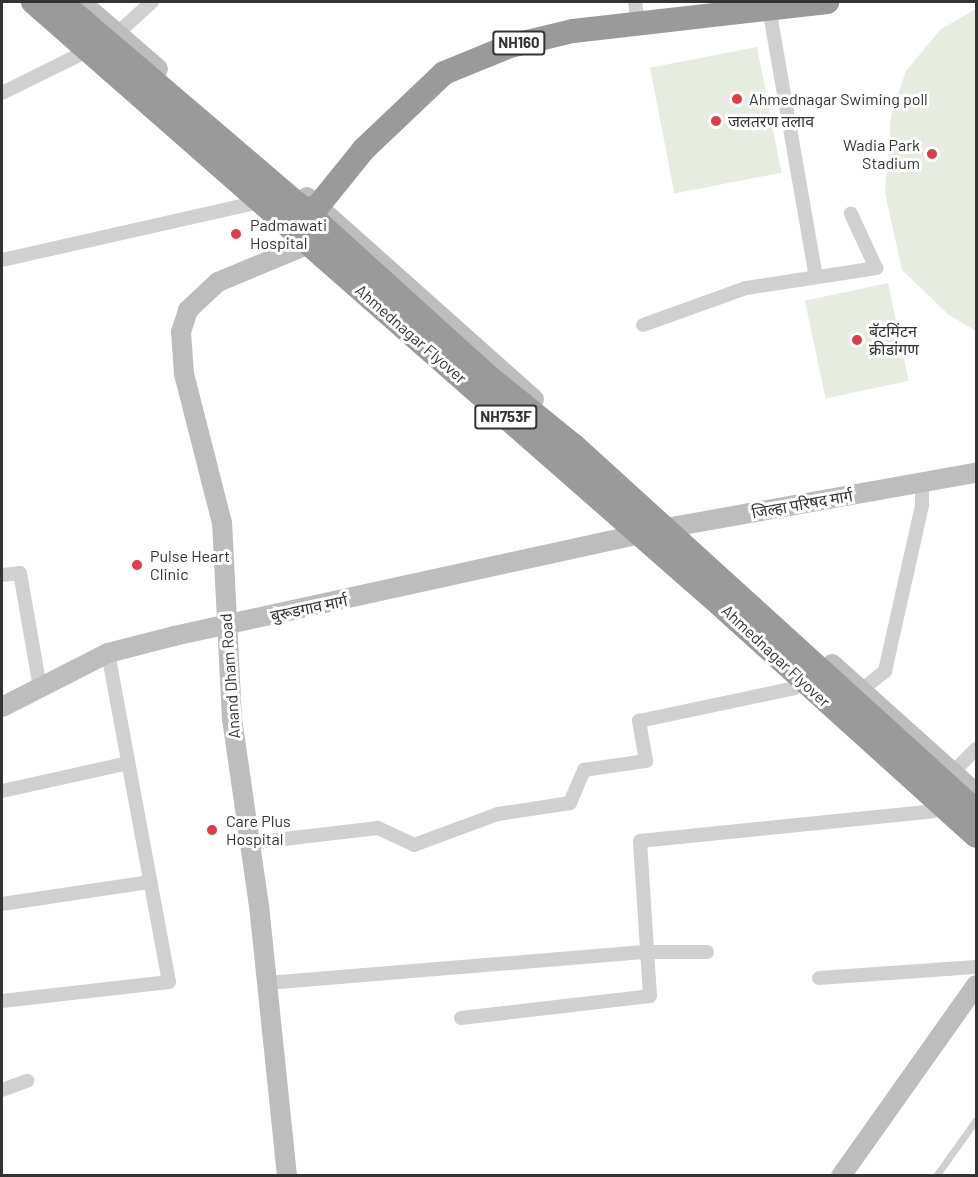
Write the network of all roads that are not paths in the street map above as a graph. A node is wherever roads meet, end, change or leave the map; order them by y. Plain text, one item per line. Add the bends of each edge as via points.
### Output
1 (20, 2) edge
2 (33, 2) edge
3 (61, 2) edge
4 (81, 2) edge
5 (152, 2) edge
6 (826, 2) edge
7 (769, 8) junction
8 (637, 12) edge
9 (118, 35) junction
10 (81, 54) junction
11 (2, 93) edge
12 (309, 199) junction
13 (254, 204) junction
14 (851, 214) dead end
15 (275, 223) junction
16 (302, 247) junction
17 (2, 260) edge
18 (816, 277) junction
19 (643, 325) dead end
20 (976, 473) edge
21 (922, 483) junction
22 (677, 526) junction
23 (627, 537) junction
24 (2, 575) edge
25 (226, 625) junction
26 (108, 653) junction
27 (40, 688) junction
28 (795, 688) junction
29 (861, 690) junction
30 (2, 707) edge
31 (976, 749) edge
32 (128, 763) junction
33 (953, 772) junction
34 (2, 791) edge
35 (976, 794) edge
36 (933, 811) junction
37 (976, 812) edge
38 (976, 836) edge
39 (250, 843) junction
40 (976, 849) edge
41 (150, 882) junction
42 (2, 904) edge
43 (647, 952) junction
44 (706, 952) dead end
45 (976, 967) edge
46 (819, 978) dead end
47 (267, 983) junction
48 (976, 985) edge
49 (2, 1001) edge
50 (461, 1018) dead end
51 (27, 1081) dead end
52 (2, 1090) edge
53 (976, 1120) edge
54 (287, 1176) edge
55 (842, 1176) edge
56 (936, 1176) edge

1 - 10 street
2 - 38 highway, Ahmednagar Flyover / NH753F, bridge via 726,610
3 - 37 highway, Ahmednagar Flyover / NH753F, bridge via 299,205 489,377 573,445
4 - 9 street
5 - 9 street
6 - 7 highway, NH160
7 - 8 highway, NH160
7 - 18 street
8 - 12 highway, NH160 via 510,46 444,73
9 - 10 street
9 - 12 street
10 - 11 street
10 - 13 street
12 - 13 street
12 - 15 highway, NH160
12 - 22 street
13 - 15 street
13 - 17 street
14 - 18 street via 876,267
15 - 16 street
16 - 23 street
16 - 25 street, Anand Dham Road via 218,282 188,310 181,332 184,374 222,523
18 - 19 street via 746,288
20 - 21 street, जिल्हा परिषद मार्ग
21 - 22 street, जिल्हा परिषद मार्ग
21 - 29 street via 922,505 885,671
22 - 23 street, जिल्हा परिषद मार्ग
22 - 29 street
23 - 25 street, बुरूडगाव मार्ग
23 - 28 street
24 - 27 street via 20,573
25 - 26 street, बुरूडगाव मार्ग
25 - 39 street, Anand Dham Road via 232,719
26 - 27 street, बुरूडगाव मार्ग
26 - 32 street
27 - 30 street, बुरूडगाव मार्ग
28 - 36 street
28 - 39 street via 639,721 646,761 584,770 570,803 498,814 414,845 378,828
29 - 33 street
31 - 33 street
32 - 34 street
32 - 41 street
33 - 35 street
36 - 40 street
36 - 43 street via 640,842
39 - 47 street, Anand Dham Road
41 - 42 street
41 - 49 street via 169,982
43 - 44 street
43 - 47 street
43 - 50 street via 650,996
45 - 46 street
47 - 54 street, Anand Dham Road
48 - 55 street
51 - 52 street
53 - 56 lane

